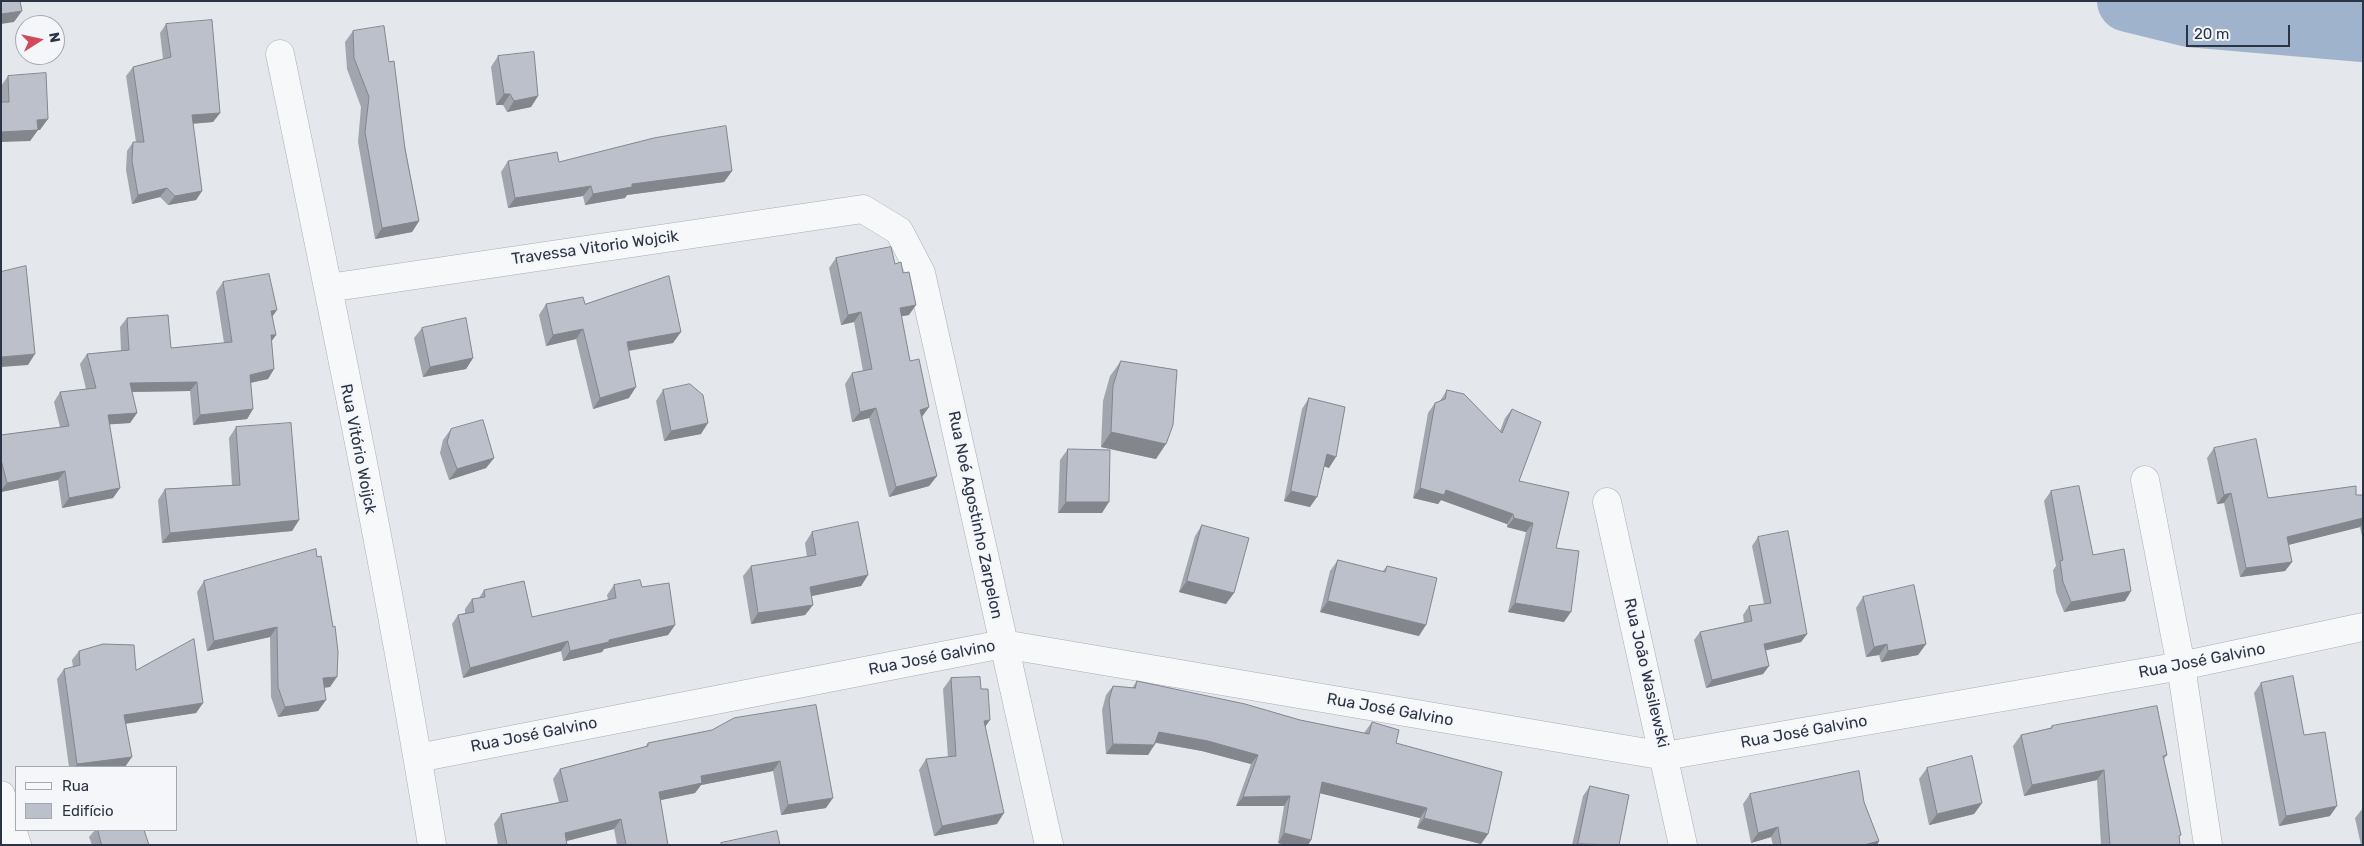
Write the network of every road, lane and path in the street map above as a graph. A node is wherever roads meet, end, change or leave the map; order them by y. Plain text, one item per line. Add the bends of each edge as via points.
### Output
1 (280, 54) dead end
2 (863, 209) joint
3 (328, 288) junction
4 (2144, 480) dead end
5 (1607, 502) dead end
6 (2363, 627) edge
7 (1003, 644) junction
8 (2181, 666) junction
9 (1664, 756) junction
10 (418, 758) junction
11 (1, 795) edge
12 (17, 845) edge
13 (432, 845) edge
14 (1049, 845) edge
15 (1683, 845) edge
16 (2208, 845) edge

1 - 3 street, Rua Vitório Woijck
2 - 3 street, Travessa Vitorio Wojcik
2 - 7 street, Rua Noé Agostinho Zarpelon via 899,231 921,273
3 - 10 street, Rua Vitório Woijck
4 - 8 street
5 - 9 street, Rua João Wasilewski
6 - 8 street, Rua José Galvino
7 - 9 street, Rua José Galvino
7 - 10 street, Rua José Galvino
7 - 14 street, Rua Noé Agostinho Zarpelon
8 - 9 street, Rua José Galvino
8 - 16 street
9 - 15 street, Rua João Wasilewski
10 - 13 street, Rua Vitório Woijck
11 - 12 street

